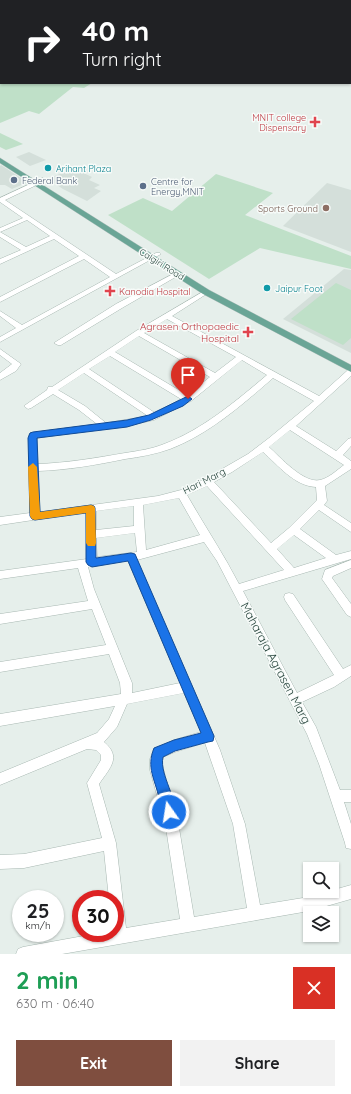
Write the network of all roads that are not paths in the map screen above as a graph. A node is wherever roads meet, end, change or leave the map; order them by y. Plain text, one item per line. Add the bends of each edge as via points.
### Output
1 (0, 153) edge
2 (0, 160) edge
3 (19, 169) junction
4 (40, 182) junction
5 (0, 200) edge
6 (27, 218) junction
7 (0, 230) edge
8 (0, 234) edge
9 (54, 236) junction
10 (26, 250) junction
11 (84, 256) junction
12 (155, 256) junction
13 (0, 262) edge
14 (177, 274) junction
15 (115, 277) junction
16 (206, 292) junction
17 (0, 300) edge
18 (0, 313) edge
19 (167, 316) junction
20 (21, 328) junction
21 (139, 333) junction
22 (0, 340) edge
23 (58, 343) dead end
24 (0, 351) edge
25 (109, 352) junction
26 (241, 357) junction
27 (351, 362) edge
28 (83, 369) junction
29 (351, 370) edge
30 (273, 374) junction
31 (0, 376) edge
32 (216, 377) junction
33 (51, 389) junction
34 (188, 399) junction
35 (319, 400) junction
36 (28, 406) dead end
37 (154, 416) junction
38 (105, 426) junction
39 (290, 426) junction
40 (351, 441) edge
41 (263, 447) junction
42 (337, 456) junction
43 (351, 465) edge
44 (33, 468) junction
45 (208, 481) junction
46 (320, 484) junction
47 (181, 493) junction
48 (138, 502) junction
49 (318, 505) junction
50 (91, 508) junction
51 (35, 516) junction
52 (0, 521) edge
53 (351, 528) edge
54 (294, 529) junction
55 (139, 530) junction
56 (91, 535) junction
57 (206, 537) junction
58 (271, 548) junction
59 (351, 555) edge
60 (137, 556) junction
61 (335, 560) junction
62 (87, 563) junction
63 (351, 564) edge
64 (293, 573) junction
65 (0, 575) edge
66 (236, 589) junction
67 (289, 597) dead end
68 (95, 604) junction
69 (351, 612) edge
70 (0, 619) edge
71 (112, 649) junction
72 (0, 667) edge
73 (351, 670) edge
74 (341, 676) junction
75 (186, 687) junction
76 (124, 699) junction
77 (296, 699) junction
78 (0, 720) edge
79 (208, 736) junction
80 (87, 743) junction
81 (0, 779) edge
82 (335, 796) junction
83 (351, 796) edge
84 (351, 842) edge
85 (110, 843) junction
86 (0, 862) edge
87 (115, 890) edge
88 (351, 892) edge
89 (255, 914) junction
90 (188, 924) junction
91 (124, 935) edge
92 (88, 942) edge
93 (23, 954) edge

1 - 3 main road, Calgiri Road
2 - 3 main road, Calgiri Road
3 - 4 main road, Calgiri Road
4 - 5 street
4 - 12 main road, Calgiri Road
5 - 6 street
6 - 7 street
6 - 9 street
8 - 10 street
9 - 10 street
9 - 11 street
10 - 13 street
11 - 15 street
11 - 17 street
12 - 14 main road, Calgiri Road
12 - 15 street
12 - 27 main road, Calgiri Road via 270,321
14 - 16 main road, Calgiri Road
14 - 23 street
15 - 20 street
16 - 19 street
16 - 29 main road, Calgiri Road
18 - 20 street
19 - 21 street
19 - 26 street
20 - 22 street
21 - 25 street
21 - 32 street
24 - 31 street via 17,364
25 - 28 street
25 - 34 street
26 - 30 street
26 - 32 street
28 - 33 street
28 - 37 street
29 - 35 street, Hari Marg
30 - 35 street
30 - 44 street via 209,424 171,445 104,460 54,468
32 - 34 street
33 - 36 street
33 - 38 street
34 - 37 street
35 - 39 street, Hari Marg
37 - 38 street via 127,424
38 - 44 street via 33,435
39 - 41 street, Hari Marg
39 - 42 street
40 - 42 street
41 - 45 street, Hari Marg
41 - 46 street via 297,476 308,483
42 - 43 street
43 - 46 street
44 - 51 street
45 - 47 street, Hari Marg
45 - 58 street
46 - 49 street via 322,501
47 - 48 street, Hari Marg
47 - 57 street, Maharaja Agrasen Marg
48 - 50 street, Hari Marg
48 - 55 street
49 - 53 street
49 - 54 street
50 - 51 street, Hari Marg
50 - 56 street
51 - 52 street, Hari Marg
54 - 58 street
54 - 61 street
55 - 56 street
55 - 60 street
56 - 62 street
57 - 60 street
57 - 66 street, Maharaja Agrasen Marg
58 - 64 street
59 - 61 street
60 - 62 street
60 - 75 street
61 - 64 street
62 - 65 street
62 - 68 street
63 - 69 street via 327,576
64 - 66 street
66 - 77 street, Maharaja Agrasen Marg
67 - 74 street
68 - 70 street
68 - 71 street
71 - 72 street
71 - 76 street via 126,683 127,695
73 - 74 street
74 - 77 street
75 - 76 street
75 - 79 street
76 - 78 street
76 - 80 street via 113,723 101,737
77 - 82 street, Maharaja Agrasen Marg via 312,731
79 - 89 street via 239,824
79 - 90 street via 174,746 158,753 156,758 178,858
80 - 81 street
80 - 85 street via 99,745 106,752 107,762 93,783
82 - 83 street
82 - 84 street, Maharaja Agrasen Marg
85 - 86 street via 24,861
85 - 87 street
88 - 89 street via 309,904
89 - 90 street
90 - 91 street
92 - 93 street

